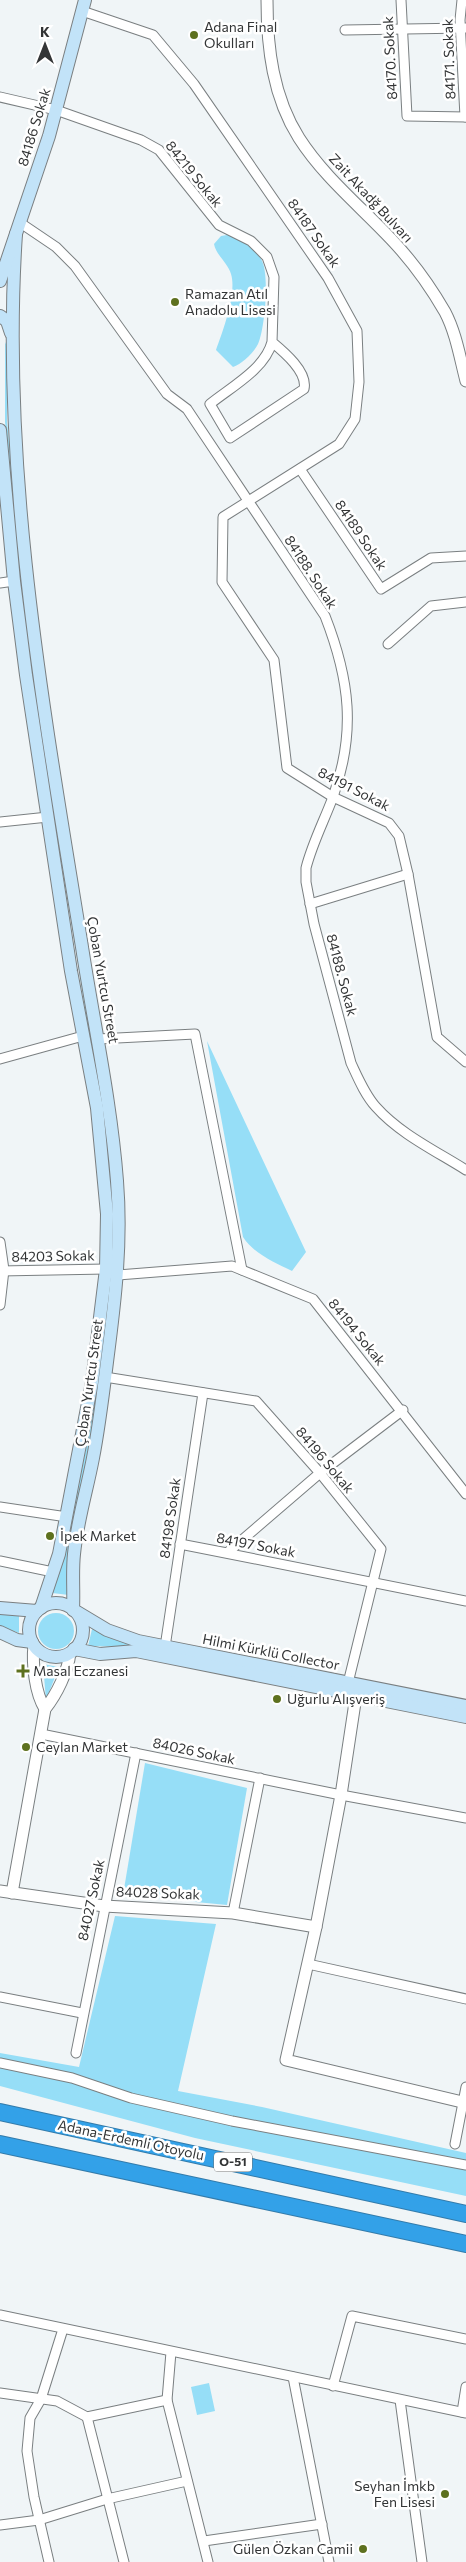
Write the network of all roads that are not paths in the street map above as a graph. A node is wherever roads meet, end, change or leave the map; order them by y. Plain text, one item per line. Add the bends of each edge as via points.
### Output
1 (267, 0) edge
2 (401, 0) edge
3 (462, 0) edge
4 (84, 6) edge
5 (463, 28) edge
6 (403, 29) junction
7 (345, 30) dead end
8 (0, 97) edge
9 (56, 110) junction
10 (465, 117) edge
11 (17, 228) junction
12 (0, 281) edge
13 (7, 318) edge
14 (272, 342) junction
15 (464, 368) edge
16 (466, 381) edge
17 (0, 430) edge
18 (300, 468) junction
19 (248, 501) junction
20 (466, 556) edge
21 (14, 581) junction
22 (0, 583) edge
23 (466, 602) edge
24 (388, 644) dead end
25 (333, 797) junction
26 (48, 817) junction
27 (0, 822) edge
28 (408, 874) junction
29 (310, 904) junction
30 (83, 1036) junction
31 (98, 1039) junction
32 (0, 1059) edge
33 (466, 1062) edge
34 (466, 1170) edge
35 (0, 1242) edge
36 (106, 1269) junction
37 (242, 1270) junction
38 (2, 1271) edge
39 (118, 1275) junction
40 (0, 1305) edge
41 (105, 1376) junction
42 (203, 1393) junction
43 (403, 1410) junction
44 (320, 1473) junction
45 (466, 1494) edge
46 (0, 1507) edge
47 (67, 1518) junction
48 (180, 1544) junction
49 (0, 1561) edge
50 (53, 1572) junction
51 (372, 1582) junction
52 (466, 1594) edge
53 (447, 1598) junction
54 (466, 1600) edge
55 (0, 1608) edge
56 (39, 1609) junction
57 (75, 1611) junction
58 (0, 1632) edge
59 (33, 1644) junction
60 (165, 1647) junction
61 (72, 1651) junction
62 (348, 1683) junction
63 (356, 1696) junction
64 (466, 1706) edge
65 (46, 1709) junction
66 (466, 1717) edge
67 (40, 1734) junction
68 (136, 1753) junction
69 (260, 1778) junction
70 (341, 1795) junction
71 (466, 1818) edge
72 (6, 1892) edge
73 (104, 1906) junction
74 (233, 1913) junction
75 (316, 1927) junction
76 (308, 1964) junction
77 (0, 1997) edge
78 (466, 1998) edge
79 (82, 2013) junction
80 (76, 2053) dead end
81 (0, 2064) edge
82 (466, 2087) edge
83 (0, 2102) edge
84 (464, 2103) edge
85 (0, 2112) edge
86 (133, 2140) junction
87 (0, 2144) edge
88 (455, 2144) dead end
89 (466, 2166) edge
90 (466, 2214) edge
91 (466, 2244) edge
92 (0, 2315) edge
93 (63, 2329) junction
94 (466, 2339) edge
95 (171, 2352) junction
96 (293, 2377) junction
97 (333, 2386) junction
98 (466, 2387) edge
99 (0, 2393) edge
100 (40, 2399) junction
101 (167, 2400) junction
102 (400, 2400) junction
103 (464, 2413) edge
104 (87, 2417) junction
105 (187, 2481) junction
106 (108, 2499) junction
107 (40, 2520) junction
108 (322, 2524) junction
109 (0, 2525) edge
110 (204, 2541) junction
111 (49, 2562) edge
112 (124, 2562) edge
113 (208, 2562) edge
114 (330, 2562) edge
115 (422, 2562) edge

1 - 15 street, Zait Akadğ Bulvarı via 267,39 276,82 286,113 299,138 342,192 415,267 446,314
2 - 6 street, 84170. Sokak
3 - 5 street, 84171. Sokak
4 - 9 main road, 84186 Sokak
4 - 18 street, 84187 Sokak via 153,35 194,84 328,278 357,331 355,419 339,444
5 - 6 street
5 - 10 street, 84171. Sokak
6 - 7 street
6 - 10 street, 84170. Sokak via 407,116
8 - 9 street, 84219 Sokak
9 - 11 main road, 84186 Sokak
9 - 14 street, 84219 Sokak via 155,147 219,225 260,248 272,266 274,277
11 - 12 main road
11 - 13 main road
11 - 19 street, 84188. Sokak via 56,247 75,266 168,394 187,409
13 - 31 main road, Çoban Yurtcu Street via 13,340 15,443 38,657
14 - 14 street, 84219 Sokak via 288,356 303,378 304,389 230,438 210,404 259,365 270,352
15 - 16 street, Zait Akadğ Bulvarı
17 - 21 main road, Çoban Yurtcu Street
18 - 19 street, 84187 Sokak
18 - 20 street, 84189 Sokak via 380,589 431,558
19 - 25 street, 84188. Sokak via 325,616 337,648 349,710 342,766
19 - 25 street, 84191 Sokak via 223,517 222,582 274,660 288,768
21 - 22 street
21 - 26 main road, Çoban Yurtcu Street
23 - 24 street via 431,606
25 - 28 street, 84191 Sokak via 389,823 399,836
25 - 29 street, 84188. Sokak via 306,868
26 - 27 street
26 - 30 main road, Çoban Yurtcu Street
28 - 29 street
28 - 33 street, 84191 Sokak via 437,1037
29 - 34 street, 84188. Sokak via 351,1063 360,1084 375,1107 395,1124
30 - 32 street
30 - 36 main road, Çoban Yurtcu Street via 97,1108 103,1168
31 - 37 street via 195,1034
31 - 39 main road, Çoban Yurtcu Street via 116,1167 120,1228
35 - 38 street
36 - 38 street, 84203 Sokak
36 - 47 main road, Çoban Yurtcu Street via 92,1382
37 - 39 street, 84194 Sokak via 232,1266
37 - 43 street, 84194 Sokak via 313,1299
38 - 40 street
39 - 41 main road, Çoban Yurtcu Street
41 - 42 street, 84196 Sokak
41 - 57 main road, Çoban Yurtcu Street via 94,1456 74,1556
42 - 44 street, 84196 Sokak via 256,1401
42 - 48 street, 84198 Sokak
43 - 44 street
43 - 45 street, 84194 Sokak
44 - 48 street, 84197 Sokak via 227,1553
44 - 51 street, 84196 Sokak via 381,1549
46 - 47 street
47 - 50 main road, Çoban Yurtcu Street
48 - 51 street, 84197 Sokak
48 - 60 street, 84198 Sokak
49 - 50 street
50 - 56 main road, Çoban Yurtcu Street
51 - 53 street, 84197 Sokak
51 - 62 street, 84196 Sokak
52 - 53 street
53 - 54 street, 84197 Sokak
55 - 56 main road
56 - 57 main road via 61,1603
56 - 59 main road via 30,1626
57 - 60 main road, Hilmi Kürklü Collector via 114,1633
57 - 61 main road via 83,1630
58 - 59 main road
59 - 61 main road via 44,1654 52,1656
59 - 65 street via 40,1700
60 - 62 main road, Hilmi Kürklü Collector
61 - 63 main road, Hilmi Kürklü Collector via 100,1654 136,1651
61 - 65 street via 69,1664
62 - 64 main road, Hilmi Kürklü Collector
63 - 66 main road, Hilmi Kürklü Collector
63 - 70 street
65 - 67 street
67 - 68 street, 84026 Sokak
67 - 72 street
68 - 69 street, 84026 Sokak
68 - 73 street, 84027 Sokak
69 - 70 street, 84026 Sokak
69 - 74 street
70 - 71 street, 84026 Sokak
70 - 75 street
72 - 73 street, 84028 Sokak
73 - 74 street, 84028 Sokak
73 - 79 street, 84027 Sokak
74 - 75 street, 84028 Sokak
75 - 76 street
76 - 78 street
76 - 84 street via 286,2060
77 - 79 street
79 - 80 street, 84027 Sokak
81 - 89 street via 72,2078 131,2098 232,2121
82 - 84 street
83 - 86 highway via 59,2114
84 - 88 street
85 - 86 highway, Adana-Erdemli Otoyolu / O-51
86 - 90 highway, Adana-Erdemli Otoyolu / O-51
87 - 91 highway, O-51
92 - 93 street
93 - 95 street
93 - 100 street
94 - 97 street via 352,2316
95 - 96 street
95 - 101 street
96 - 97 street
96 - 108 street
97 - 102 street
98 - 103 street
99 - 100 street
100 - 104 street via 57,2401
100 - 107 street via 30,2418 27,2451
101 - 104 street
101 - 105 street
102 - 103 street
102 - 115 street
104 - 106 street
105 - 106 street
105 - 110 street
106 - 107 street
106 - 112 street
107 - 109 street
107 - 111 street
108 - 110 street
108 - 114 street
110 - 113 street

